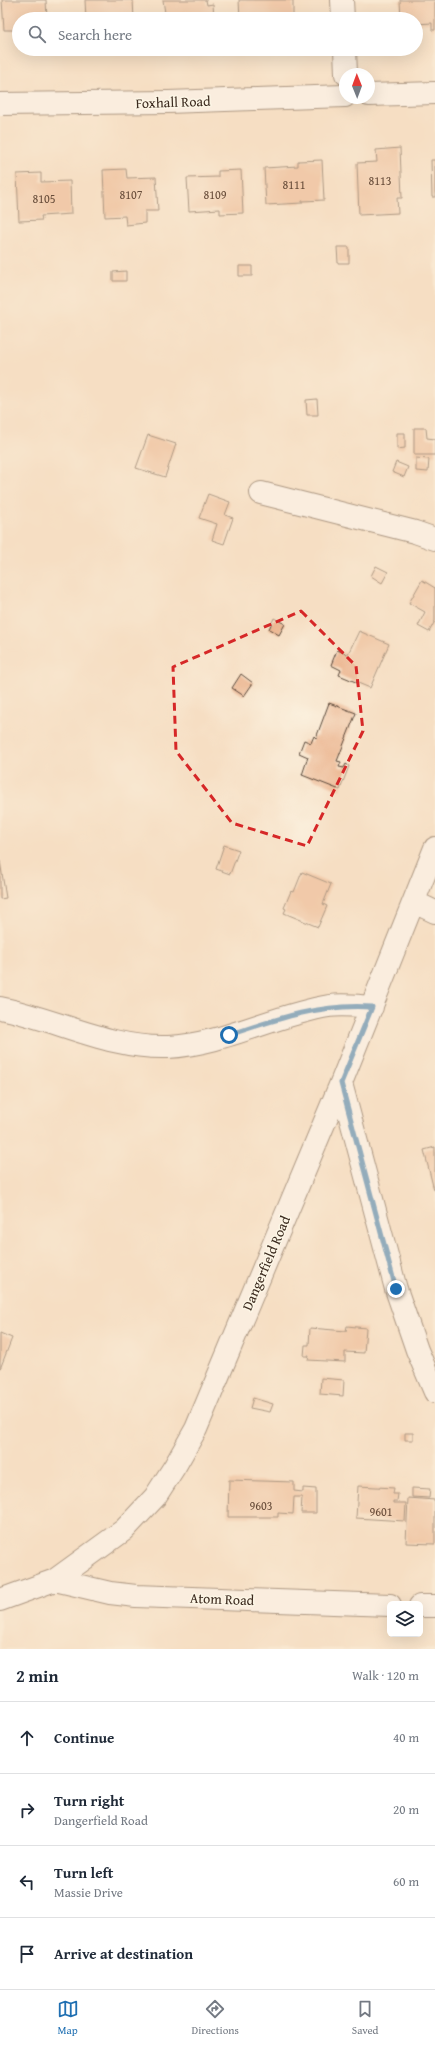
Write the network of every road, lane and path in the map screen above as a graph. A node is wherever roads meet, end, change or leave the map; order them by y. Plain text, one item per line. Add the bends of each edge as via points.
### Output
1 (342, 0) edge
2 (343, 12) edge
3 (345, 56) edge
4 (346, 68) edge
5 (435, 93) edge
6 (375, 95) edge
7 (339, 96) edge
8 (0, 104) edge
9 (261, 493) dead end
10 (435, 539) edge
11 (435, 848) edge
12 (414, 902) junction
13 (435, 912) edge
14 (372, 1007) junction
15 (0, 1008) edge
16 (341, 1083) junction
17 (435, 1392) edge
18 (55, 1580) junction
19 (0, 1600) edge
20 (387, 1605) edge
21 (423, 1606) edge
22 (435, 1606) edge

1 - 2 street
3 - 4 street
5 - 6 street
7 - 8 street, Foxhall Road
9 - 10 street
11 - 12 street, Dangerfield Road
12 - 13 street
12 - 14 street, Dangerfield Road
14 - 15 street via 330,1006 199,1043 168,1047 134,1046
14 - 16 street, Dangerfield Road
16 - 17 street via 396,1289
16 - 18 street, Dangerfield Road via 196,1429 175,1466 155,1497 124,1530
18 - 19 street, Dangerfield Road
18 - 20 street, Atom Road via 110,1593 136,1596
21 - 22 street

